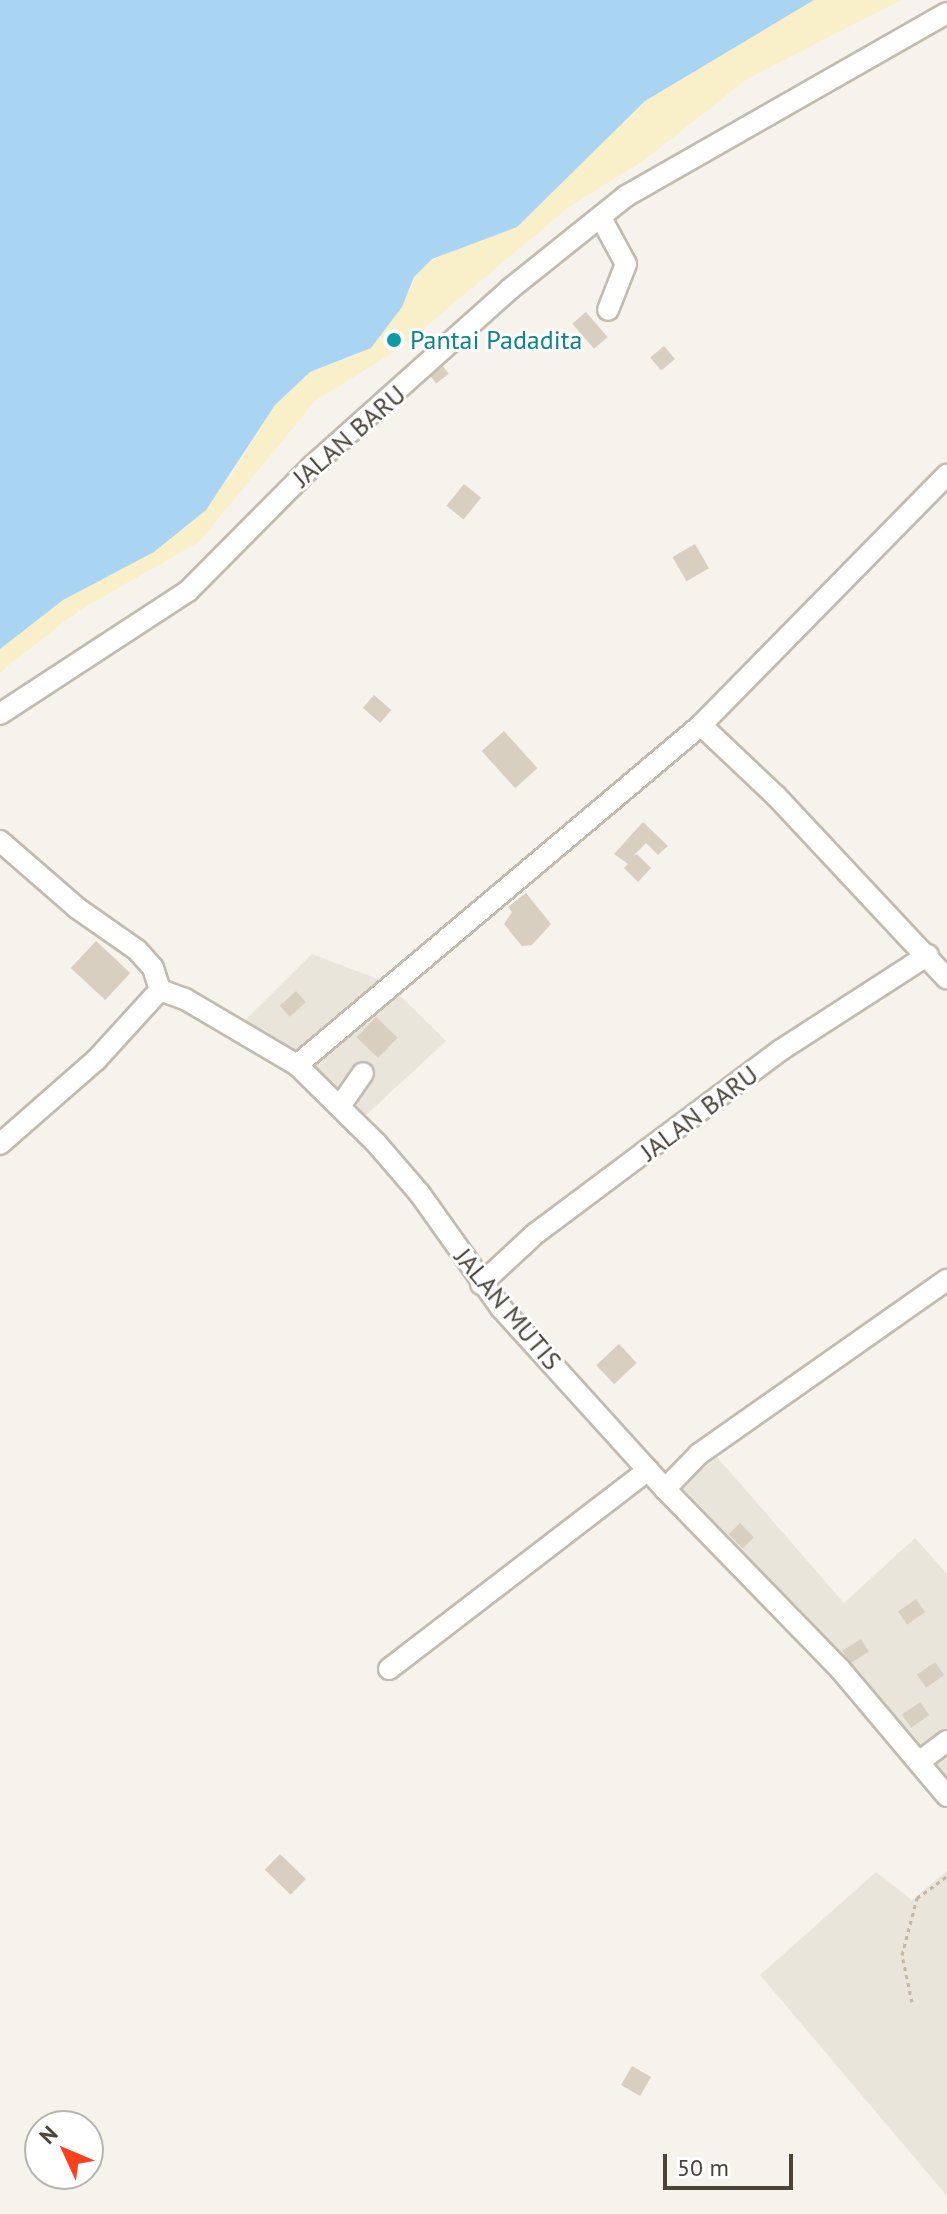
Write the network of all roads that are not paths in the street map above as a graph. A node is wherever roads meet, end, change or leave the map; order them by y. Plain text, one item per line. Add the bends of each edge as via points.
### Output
1 (947, 13) edge
2 (601, 218) junction
3 (608, 310) dead end
4 (947, 475) edge
5 (0, 714) edge
6 (701, 725) junction
7 (0, 841) edge
8 (928, 955) junction
9 (947, 979) edge
10 (160, 990) junction
11 (297, 1065) junction
12 (363, 1073) dead end
13 (340, 1106) junction
14 (0, 1144) edge
15 (947, 1280) edge
16 (481, 1284) junction
17 (648, 1470) junction
18 (665, 1489) junction
19 (389, 1669) dead end
20 (947, 1741) edge
21 (919, 1762) junction
22 (947, 1796) edge

1 - 2 street, JALAN BARU via 646,182
2 - 3 street via 626,264
2 - 5 street, JALAN BARU via 510,289 380,412 311,467 188,591
4 - 6 street
6 - 8 street
6 - 11 street
7 - 10 street via 77,908 137,950 153,968
8 - 9 street
8 - 16 street, JALAN BARU via 781,1050 535,1234
10 - 11 street, JALAN MUTIS via 185,999
10 - 14 street via 96,1060
11 - 13 street, JALAN MUTIS
12 - 13 street
13 - 16 street, JALAN MUTIS via 420,1194
15 - 18 street via 699,1454
16 - 17 street, JALAN MUTIS
17 - 18 street, JALAN MUTIS
17 - 19 street
18 - 21 street, JALAN MUTIS via 840,1669
20 - 21 street
21 - 22 street, JALAN MUTIS

